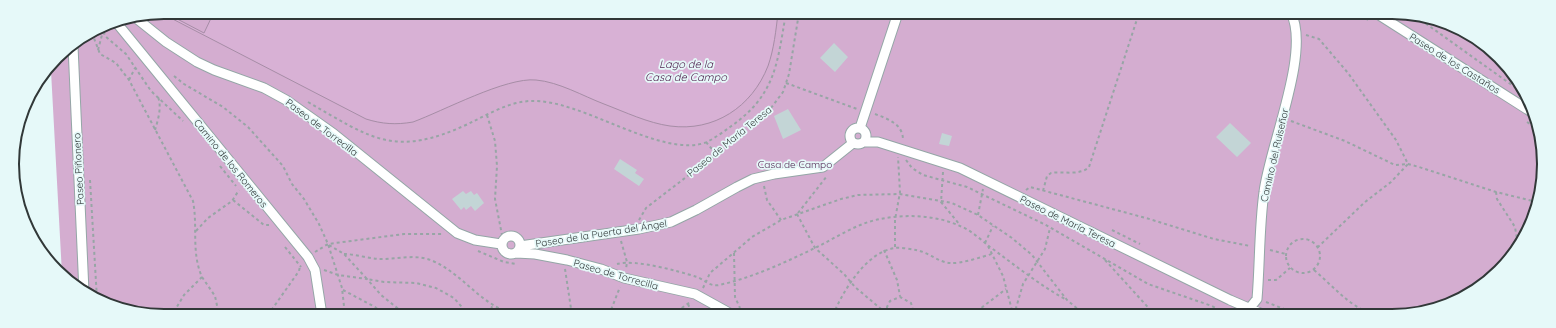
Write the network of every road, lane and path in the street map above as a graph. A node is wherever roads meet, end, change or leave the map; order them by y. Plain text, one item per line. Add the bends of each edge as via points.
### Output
1 (785, 19) edge
2 (798, 19) edge
3 (895, 19) edge
4 (1137, 19) edge
5 (1293, 19) edge
6 (1385, 19) edge
7 (140, 21) edge
8 (1425, 23) edge
9 (119, 26) edge
10 (104, 32) edge
11 (102, 33) edge
12 (1297, 33) junction
13 (93, 37) edge
14 (98, 50) junction
15 (73, 51) edge
16 (135, 67) junction
17 (171, 73) dead end
18 (129, 80) junction
19 (786, 83) junction
20 (1516, 88) edge
21 (157, 96) junction
22 (302, 99) dead end
23 (1526, 108) edge
24 (865, 111) junction
25 (487, 115) junction
26 (1282, 118) junction
27 (185, 123) dead end
28 (860, 128) junction
29 (154, 130) junction
30 (706, 142) junction
31 (865, 142) junction
32 (853, 143) junction
33 (901, 152) junction
34 (716, 154) junction
35 (216, 162) dead end
36 (945, 162) junction
37 (1408, 164) junction
38 (824, 179) dead end
39 (986, 180) junction
40 (943, 181) junction
41 (770, 183) dead end
42 (764, 184) junction
43 (759, 185) dead end
44 (1043, 191) junction
45 (1496, 192) junction
46 (982, 193) junction
47 (900, 194) junction
48 (1022, 199) junction
49 (233, 200) junction
50 (1532, 201) edge
51 (941, 202) junction
52 (797, 214) junction
53 (978, 215) junction
54 (896, 217) junction
55 (264, 220) dead end
56 (781, 220) junction
57 (269, 225) junction
58 (961, 226) junction
59 (993, 226) junction
60 (1050, 228) junction
61 (440, 229) dead end
62 (639, 229) junction
63 (273, 231) dead end
64 (195, 232) junction
65 (620, 236) junction
66 (1517, 238) edge
67 (628, 239) dead end
68 (502, 242) junction
69 (282, 243) dead end
70 (328, 244) junction
71 (986, 244) junction
72 (1318, 247) junction
73 (471, 248) dead end
74 (815, 248) junction
75 (895, 248) junction
76 (1260, 248) junction
77 (518, 250) junction
78 (884, 250) junction
79 (734, 253) junction
80 (344, 254) junction
81 (992, 254) junction
82 (1286, 254) junction
83 (308, 257) junction
84 (1104, 258) junction
85 (567, 260) junction
86 (1037, 261) junction
87 (520, 262) dead end
88 (627, 262) junction
89 (300, 266) junction
90 (1290, 268) junction
91 (303, 269) dead end
92 (601, 269) junction
93 (315, 270) junction
94 (1314, 270) junction
95 (338, 275) junction
96 (1029, 275) junction
97 (202, 277) junction
98 (624, 278) junction
99 (367, 279) junction
100 (1259, 279) junction
101 (735, 281) junction
102 (706, 282) junction
103 (850, 282) junction
104 (84, 285) edge
105 (1006, 289) junction
106 (343, 290) junction
107 (697, 296) junction
108 (900, 297) junction
109 (1257, 299) junction
110 (1067, 300) junction
111 (688, 304) junction
112 (492, 306) junction
113 (176, 309) edge
114 (218, 309) edge
115 (272, 309) edge
116 (321, 309) edge
117 (345, 309) edge
118 (378, 309) edge
119 (398, 309) edge
120 (464, 309) edge
121 (491, 309) edge
122 (498, 309) edge
123 (571, 309) edge
124 (611, 309) edge
125 (681, 309) edge
126 (689, 309) edge
127 (726, 309) edge
128 (736, 309) edge
129 (836, 309) edge
130 (880, 309) edge
131 (887, 309) edge
132 (913, 309) edge
133 (980, 309) edge
134 (1012, 309) edge
135 (1016, 309) edge
136 (1078, 309) edge
137 (1149, 309) edge
138 (1217, 309) edge
139 (1250, 309) joint
140 (1283, 309) edge
141 (1358, 309) edge

1 - 30 path via 778,57 768,88 754,107
2 - 19 path, Paseo de María Teresa
3 - 24 street
4 - 44 path via 1089,167 1078,173 1051,173 1047,176
5 - 12 street, Camino del Ruiseñor
6 - 23 street, Paseo de los Castaños
7 - 68 street, Paseo de Torrecilla via 197,62 264,88 286,100 334,134 457,233 475,240
8 - 20 path
9 - 83 street, Camino de los Romeros
10 - 16 path
11 - 14 path
12 - 26 street, Camino del Ruiseñor
12 - 37 path via 1319,39 1324,44 1396,140
13 - 14 path
14 - 18 path via 100,54 116,63
15 - 104 street, Paseo Piñonero
16 - 18 path
16 - 21 path
17 - 70 path via 184,84 223,107 248,127 283,166 319,224
18 - 29 path
19 - 24 path
19 - 34 path, Paseo de María Teresa via 783,92 771,108
21 - 27 path
21 - 29 path via 160,102 159,115
22 - 25 path via 363,134 392,142 417,142
24 - 28 street
24 - 33 path via 886,118 897,125 903,134
25 - 30 path via 503,107 530,101 579,111 658,141 679,145
25 - 68 path via 495,141 495,199
26 - 37 path via 1345,141 1395,164
26 - 76 street, Camino del Ruiseñor via 1264,190
28 - 31 street via 866,134
28 - 32 street via 851,132 850,140
29 - 64 path via 193,201
30 - 34 path
31 - 32 street via 858,145
31 - 33 street, Paseo de María Teresa via 878,142
32 - 62 street, Paseo de la Puerta del Ángel via 823,167 774,174 754,180 737,186 683,217 666,224
33 - 36 street, Paseo de María Teresa
33 - 40 path via 912,168 923,176
33 - 47 path
34 - 62 path, Paseo de María Teresa via 646,208 639,219
35 - 49 path via 240,190
36 - 39 street, Paseo de María Teresa
36 - 40 path
37 - 45 path
37 - 72 path via 1398,176 1365,202
38 - 52 path
39 - 46 path
39 - 48 street, Paseo de María Teresa
40 - 46 path
40 - 51 path
41 - 42 path
42 - 43 path
42 - 56 path via 767,200
44 - 48 path via 1030,187
44 - 76 path via 1214,239
45 - 50 path
45 - 66 path via 1497,199 1515,227
46 - 53 path
46 - 60 path
47 - 51 path
47 - 52 path via 858,195
47 - 54 path
48 - 139 street, Paseo de María Teresa
49 - 57 path via 264,225
49 - 64 path via 208,218
51 - 53 path via 965,208
51 - 58 path
52 - 56 path
52 - 74 path
53 - 59 path
54 - 58 path via 932,218
54 - 74 path via 876,220 847,231
54 - 75 path
55 - 57 path
56 - 79 path via 762,230
57 - 63 path
58 - 71 path
59 - 71 path
59 - 86 path via 1025,248
60 - 84 path
60 - 86 path via 1045,248
61 - 70 path via 446,234 404,234
62 - 65 street, Paseo de la Puerta del Ángel
64 - 97 path via 195,254
65 - 67 path
65 - 77 street, Paseo de la Puerta del Ángel
65 - 88 path
68 - 77 street, Paseo de Torrecilla via 502,250 506,254 511,255
68 - 77 street, Paseo de Torrecilla via 508,236 514,237 519,240
69 - 89 path
70 - 80 path
70 - 83 path
70 - 95 path
71 - 81 path
71 - 96 path
72 - 82 path via 1310,240 1299,239 1290,244
72 - 94 path via 1320,257
73 - 87 path via 508,263
74 - 101 path via 772,268
74 - 103 path
75 - 78 path
75 - 81 path via 922,251 952,264
76 - 82 path
76 - 100 street, Camino del Ruiseñor
77 - 85 street, Paseo de Torrecilla
78 - 103 path
78 - 108 path via 897,280
79 - 101 path
79 - 102 path via 710,273
80 - 99 path
80 - 112 path via 386,259 410,257 432,261 450,271
81 - 105 path via 1003,276
82 - 90 path
83 - 89 path
83 - 93 street, Camino de los Romeros
84 - 137 path
84 - 138 path via 1148,284
85 - 92 street, Paseo de Torrecilla
85 - 123 path via 565,276
86 - 96 path
86 - 110 path
88 - 92 path
88 - 98 path
88 - 102 path via 671,270
89 - 91 path
89 - 115 path
90 - 94 path via 1304,274
90 - 100 path via 1274,281
92 - 98 street, Paseo de Torrecilla
93 - 95 path via 321,269
93 - 116 street, Camino de los Romeros
94 - 141 path
95 - 99 path
95 - 106 path
96 - 110 path
96 - 135 path via 1023,284
97 - 113 path via 184,295
97 - 114 path via 215,296
98 - 107 street, Paseo de Torrecilla
98 - 124 path
99 - 119 path
99 - 120 path via 425,284 454,298
100 - 109 street, Camino del Ruiseñor
101 - 102 path via 717,286 711,286
101 - 128 path
102 - 107 path
103 - 129 path
103 - 130 path
105 - 133 path
105 - 134 path
106 - 117 path
106 - 118 path
107 - 111 path
107 - 127 street, Paseo de Torrecilla
108 - 131 path via 890,301
108 - 132 path via 911,303
109 - 139 street, Camino del Ruiseñor
109 - 140 path
110 - 136 path
111 - 125 path
111 - 126 path
112 - 121 path
112 - 122 path

